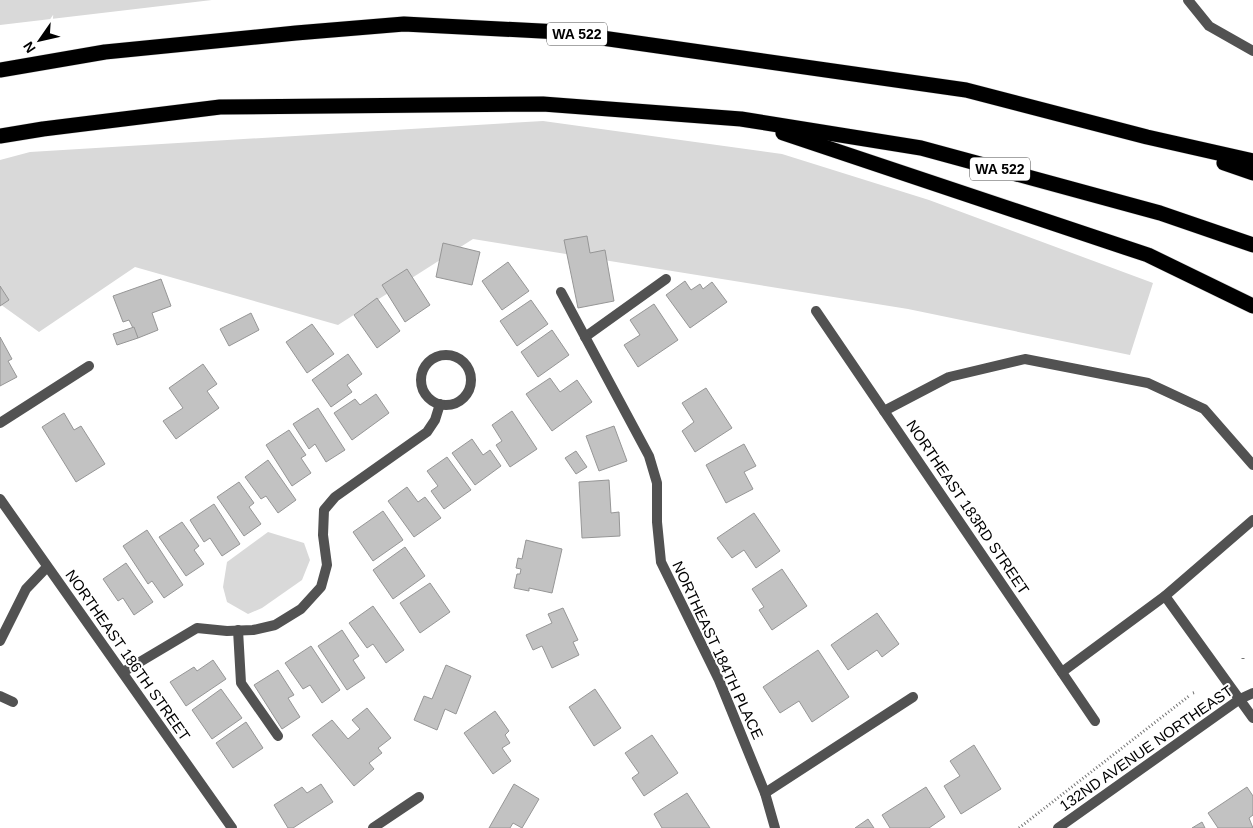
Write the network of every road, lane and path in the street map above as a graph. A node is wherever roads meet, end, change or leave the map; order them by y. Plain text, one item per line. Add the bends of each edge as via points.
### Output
1 (1188, 0) edge
2 (1253, 51) edge
3 (0, 70) edge
4 (741, 119) junction
5 (0, 136) edge
6 (1147, 137) junction
7 (1253, 161) edge
8 (1253, 173) edge
9 (1253, 245) edge
10 (666, 279) dead end
11 (561, 292) dead end
12 (1253, 306) edge
13 (816, 311) dead end
14 (585, 337) junction
15 (89, 366) dead end
16 (440, 404) junction
17 (884, 411) junction
18 (0, 423) edge
19 (1253, 465) edge
20 (0, 499) edge
21 (1253, 520) edge
22 (47, 567) junction
23 (1165, 596) junction
24 (238, 630) junction
25 (0, 641) edge
26 (123, 672) junction
27 (1062, 672) junction
28 (1253, 693) edge
29 (0, 696) edge
30 (1189, 696) dead end
31 (913, 697) dead end
32 (1240, 699) junction
33 (13, 702) dead end
34 (1253, 718) edge
35 (1094, 721) dead end
36 (278, 736) dead end
37 (765, 793) junction
38 (419, 797) dead end
39 (232, 828) edge
40 (373, 828) edge
41 (775, 828) edge
42 (1019, 828) edge
43 (1058, 828) edge

1 - 2 street via 1209,26
3 - 6 highway, WA 522 via 105,52 404,24 560,32 966,90
4 - 5 highway, WA 522 via 543,104 220,107
4 - 9 highway, WA 522 via 921,148 1160,213
4 - 12 highway via 1148,255
6 - 7 highway
6 - 8 highway, WA 522
10 - 14 street
11 - 14 street, NORTHEAST 184TH PLACE
13 - 17 street, NORTHEAST 183RD STREET
14 - 37 street, NORTHEAST 184TH PLACE via 649,456 657,483 661,562 719,680
15 - 18 street
16 - 16 street via 457,403 469,391 471,374 467,366 453,356 436,358 424,370 422,386 432,401
16 - 24 street via 427,432 335,497 324,510 327,565 321,586 301,609 275,625
17 - 19 street via 949,377 1025,359 1148,383 1204,409
17 - 27 street, NORTHEAST 183RD STREET
20 - 22 street, NORTHEAST 186TH STREET
21 - 23 street
22 - 25 street via 26,589
22 - 26 street, NORTHEAST 186TH STREET
23 - 27 street
23 - 32 street
24 - 26 street via 197,628
24 - 36 street via 241,683
26 - 39 street, NORTHEAST 186TH STREET
27 - 35 street, NORTHEAST 183RD STREET
28 - 32 street, 132ND AVENUE NORTHEAST
29 - 33 street
30 - 42 path
31 - 37 street
32 - 34 street
32 - 43 street, 132ND AVENUE NORTHEAST
37 - 41 street, NORTHEAST 184TH PLACE
38 - 40 street

